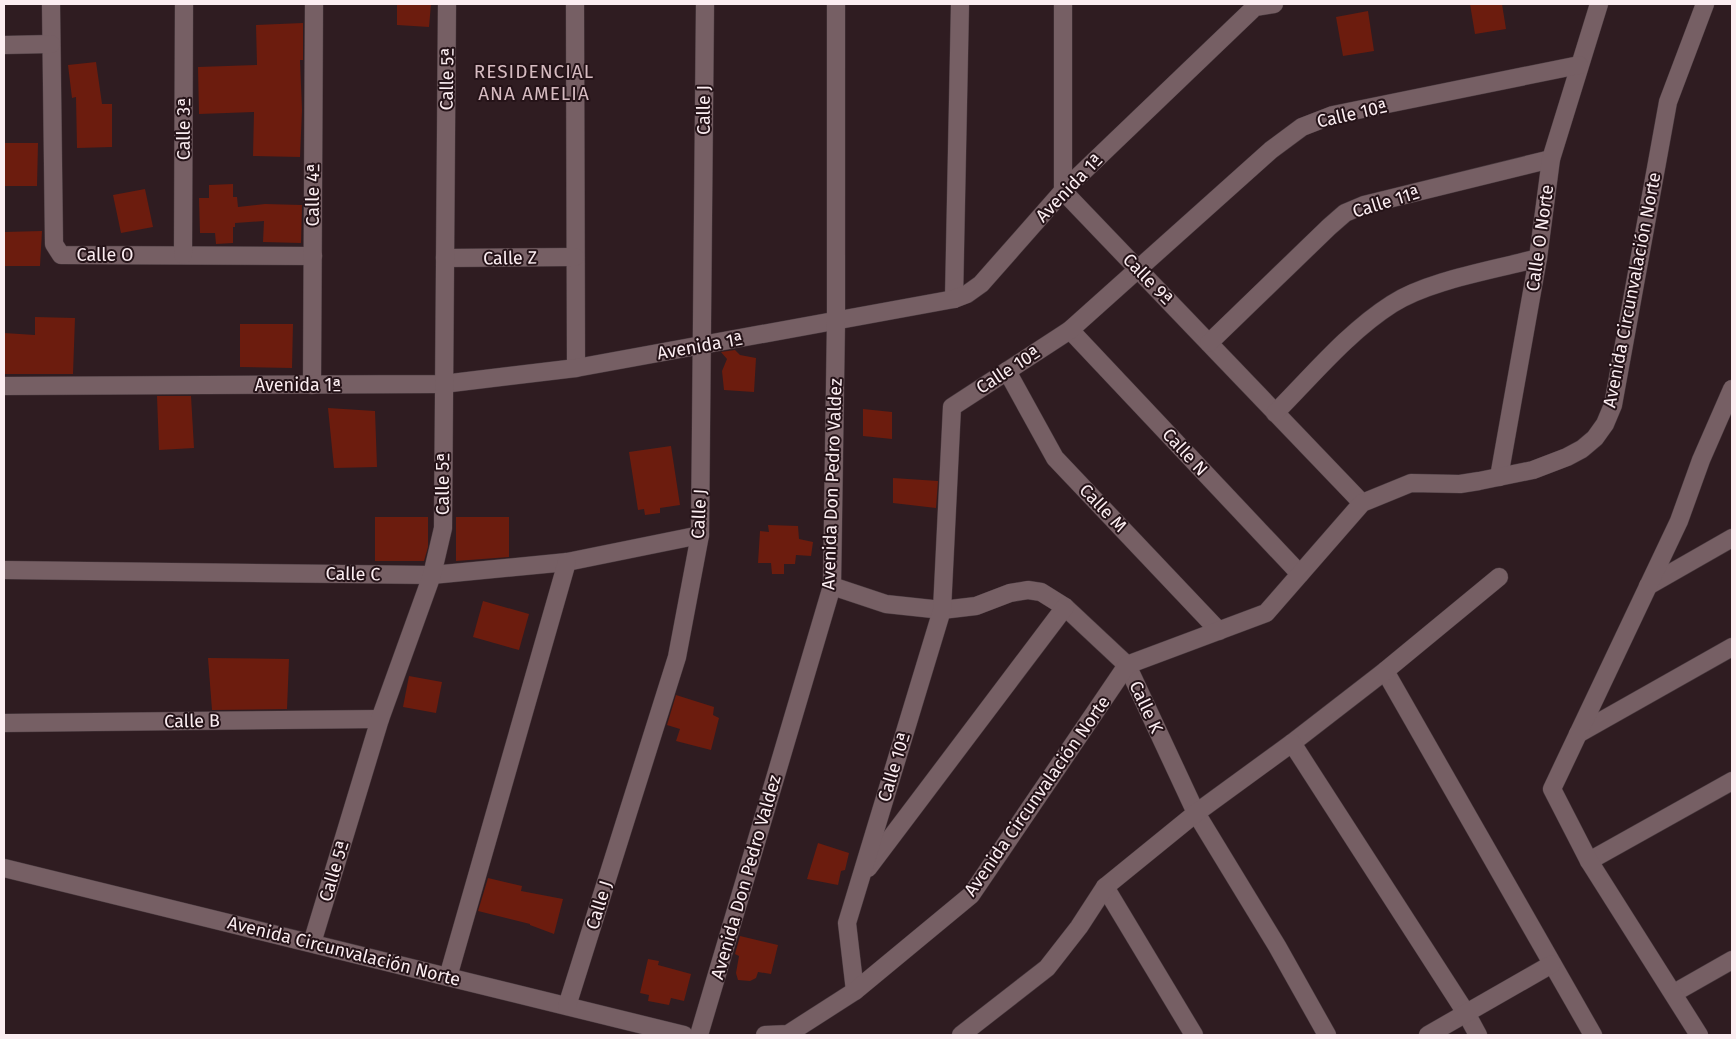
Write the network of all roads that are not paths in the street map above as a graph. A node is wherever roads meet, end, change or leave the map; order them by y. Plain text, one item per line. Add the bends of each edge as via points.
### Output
1 (51, 4) edge
2 (184, 4) edge
3 (314, 4) edge
4 (447, 4) edge
5 (575, 4) edge
6 (705, 4) edge
7 (836, 4) edge
8 (960, 4) edge
9 (1063, 4) edge
10 (1274, 4) edge
11 (1599, 4) edge
12 (1705, 4) edge
13 (1254, 5) edge
14 (4, 44) edge
15 (51, 44) junction
16 (1578, 65) junction
17 (1551, 159) junction
18 (1064, 191) junction
19 (183, 255) junction
20 (313, 256) junction
21 (575, 257) junction
22 (445, 258) junction
23 (1538, 258) junction
24 (1138, 268) junction
25 (954, 299) junction
26 (836, 321) junction
27 (1070, 330) junction
28 (1209, 343) junction
29 (703, 346) junction
30 (576, 368) junction
31 (1007, 371) junction
32 (443, 384) junction
33 (312, 385) junction
34 (4, 386) edge
35 (1732, 389) edge
36 (1276, 414) junction
37 (1499, 477) junction
38 (1362, 503) junction
39 (700, 535) junction
40 (1732, 538) edge
41 (567, 562) junction
42 (4, 570) edge
43 (1300, 574) junction
44 (432, 575) junction
45 (1500, 577) dead end
46 (832, 586) junction
47 (1648, 586) junction
48 (1065, 608) junction
49 (942, 610) junction
50 (1219, 631) junction
51 (1732, 647) edge
52 (1127, 665) junction
53 (1385, 671) junction
54 (380, 719) junction
55 (4, 722) edge
56 (1578, 734) junction
57 (1292, 744) junction
58 (1732, 781) edge
59 (1196, 813) junction
60 (1589, 861) junction
61 (4, 868) edge
62 (860, 878) junction
63 (1104, 887) junction
64 (312, 943) junction
65 (1732, 960) edge
66 (1552, 964) junction
67 (448, 977) junction
68 (855, 991) junction
69 (1674, 993) junction
70 (567, 1006) junction
71 (1466, 1013) junction
72 (684, 1035) edge
73 (700, 1035) edge
74 (765, 1035) edge
75 (961, 1035) edge
76 (1194, 1035) edge
77 (1327, 1035) edge
78 (1428, 1035) edge
79 (1478, 1035) edge
80 (1593, 1035) edge
81 (1699, 1035) edge

1 - 15 street, Calle O
2 - 19 street, Calle 3ª
3 - 20 street, Calle 4ª
4 - 22 street, Calle 5ª
5 - 21 street
6 - 29 street, Calle J
7 - 26 street, Avenida Don Pedro Valdez
8 - 25 street
9 - 18 street
10 - 13 street, Avenida 1ª
11 - 16 street, Calle O Norte
12 - 37 street, Avenida Circunvalación Norte via 1668,102 1613,405 1605,424 1595,438 1567,457 1533,470
13 - 18 street, Avenida 1ª
14 - 15 street
15 - 19 street, Calle O via 56,251 61,255
16 - 17 street, Calle O Norte
16 - 24 street, Calle 10ª via 1333,115 1302,126
17 - 23 street, Calle O Norte
17 - 28 street, Calle 11ª via 1384,199 1346,213
18 - 24 street, Calle 9ª
18 - 25 street, Avenida 1ª via 981,284
19 - 20 street, Calle O
20 - 33 street, Calle 4ª
21 - 22 street, Calle Z
21 - 30 street
22 - 32 street, Calle 5ª
23 - 36 street via 1457,280 1394,303 1369,320
23 - 37 street, Calle O Norte
24 - 27 street, Calle 10ª
24 - 28 street, Calle 9ª
25 - 26 street, Avenida 1ª
26 - 29 street, Avenida 1ª
26 - 46 street, Avenida Don Pedro Valdez
27 - 31 street, Calle 10ª
27 - 43 street, Calle N
28 - 36 street, Calle 9ª
29 - 30 street, Avenida 1ª
29 - 39 street, Calle J
30 - 32 street, Avenida 1ª
31 - 49 street, Calle 10ª via 952,406
31 - 50 street, Calle M via 1055,458
32 - 33 street, Avenida 1ª
32 - 44 street, Calle 5ª via 444,516
33 - 34 street, Avenida 1ª
35 - 47 street via 1679,521
36 - 38 street, Calle 9ª
37 - 38 street, Avenida Circunvalación Norte via 1460,484 1411,483
38 - 43 street, Avenida Circunvalación Norte
39 - 41 street, Calle C
39 - 70 street, Calle J via 677,657
40 - 47 street
41 - 44 street, Calle C
41 - 67 street
42 - 44 street, Calle C
43 - 50 street, Avenida Circunvalación Norte via 1266,613
44 - 54 street, Calle 5ª
45 - 53 street
46 - 49 street, Calle K via 886,604
46 - 73 street, Avenida Don Pedro Valdez
47 - 56 street
48 - 49 street, Calle K via 1042,592 1028,590 976,606
48 - 52 street, Calle K
48 - 62 street
49 - 62 street, Calle 10ª
50 - 52 street, Avenida Circunvalación Norte
51 - 56 street
52 - 59 street, Calle K
52 - 68 street, Avenida Circunvalación Norte via 972,895
53 - 57 street
53 - 66 street
54 - 55 street, Calle B
54 - 64 street, Calle 5ª
56 - 60 street via 1552,789
57 - 59 street
57 - 71 street
58 - 60 street
59 - 63 street
59 - 77 street, Calle K
60 - 69 street
61 - 64 street, Avenida Circunvalación Norte
62 - 68 street, Calle 10ª via 847,923
63 - 75 street via 1079,927 1047,968
63 - 76 street
64 - 67 street, Avenida Circunvalación Norte
65 - 69 street
66 - 71 street
66 - 80 street
67 - 70 street, Avenida Circunvalación Norte
68 - 74 street, Avenida Circunvalación Norte via 788,1034
69 - 81 street
70 - 72 street, Avenida Circunvalación Norte
71 - 78 street
71 - 79 street

